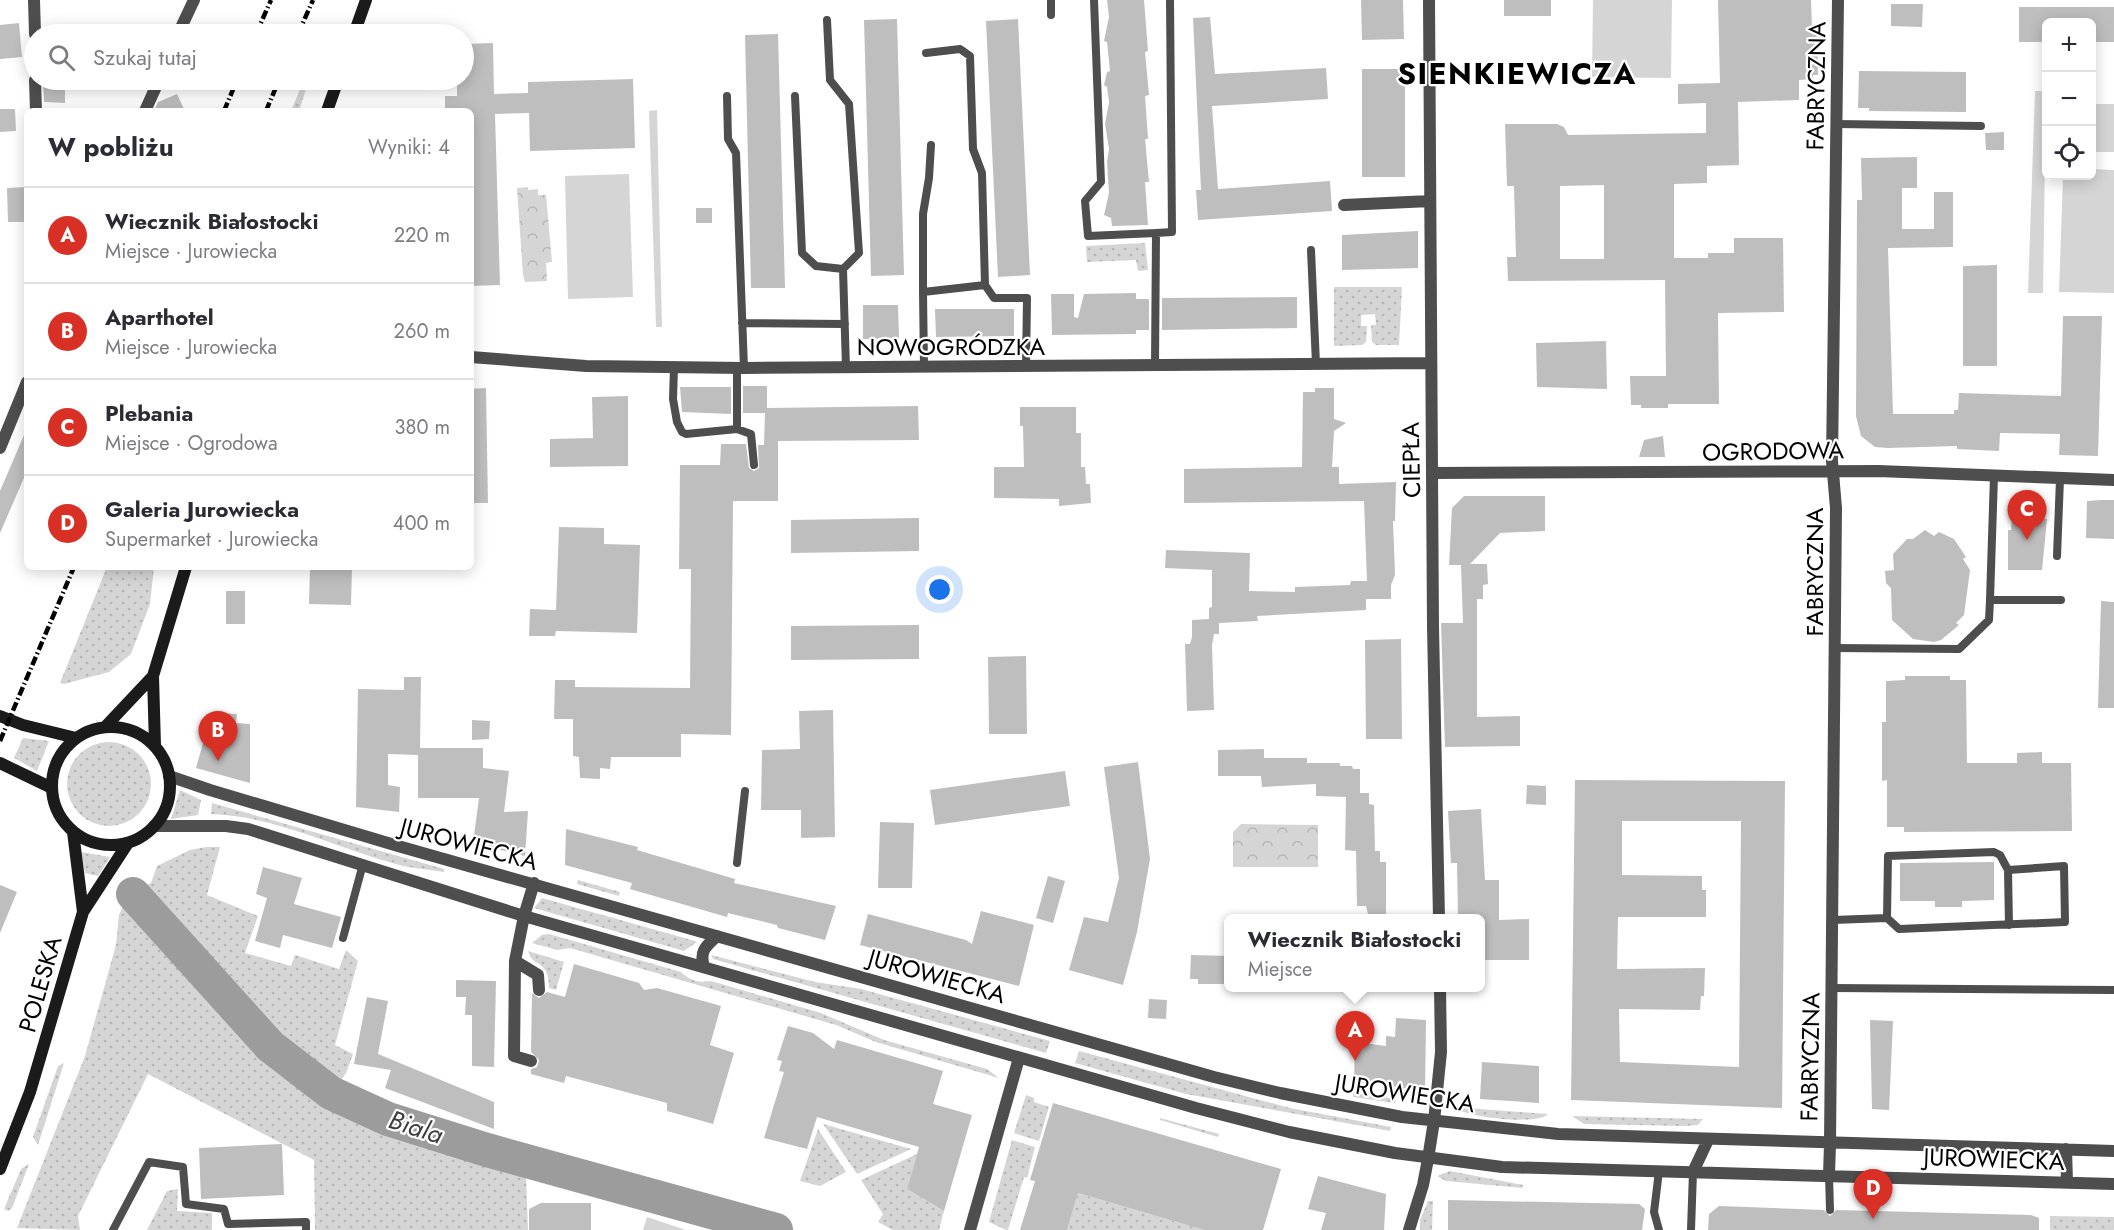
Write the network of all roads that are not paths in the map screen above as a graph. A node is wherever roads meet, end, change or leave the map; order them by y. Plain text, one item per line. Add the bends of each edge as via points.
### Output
1 (34, 0) edge
2 (194, 0) edge
3 (366, 0) edge
4 (1051, 0) edge
5 (1094, 0) edge
6 (1170, 0) edge
7 (1429, 0) edge
8 (1838, 0) edge
9 (1051, 15) dead end
10 (827, 20) dead end
11 (35, 24) edge
12 (183, 24) edge
13 (358, 24) edge
14 (926, 53) dead end
15 (36, 90) edge
16 (154, 90) edge
17 (334, 90) edge
18 (728, 96) dead end
19 (795, 96) dead end
20 (36, 108) edge
21 (146, 108) edge
22 (328, 108) edge
23 (1836, 124) junction
24 (1981, 126) dead end
25 (931, 146) dead end
26 (1430, 201) junction
27 (1344, 205) dead end
28 (1156, 233) junction
29 (1311, 250) dead end
30 (843, 269) junction
31 (985, 285) junction
32 (923, 292) junction
33 (742, 323) junction
34 (845, 324) junction
35 (474, 357) edge
36 (1431, 363) junction
37 (1316, 364) junction
38 (1155, 365) junction
39 (1026, 366) junction
40 (924, 367) junction
41 (674, 368) junction
42 (740, 368) junction
43 (846, 368) junction
44 (24, 389) edge
45 (737, 429) junction
46 (0, 448) edge
47 (754, 465) dead end
48 (1832, 471) junction
49 (1432, 473) junction
50 (1994, 476) junction
51 (2060, 479) junction
52 (2114, 480) edge
53 (2057, 556) dead end
54 (185, 570) edge
55 (1990, 600) junction
56 (2061, 600) dead end
57 (1834, 648) junction
58 (153, 676) junction
59 (0, 716) edge
60 (105, 727) junction
61 (76, 738) junction
62 (154, 746) junction
63 (0, 763) edge
64 (169, 776) junction
65 (52, 788) junction
66 (745, 791) dead end
67 (154, 826) junction
68 (73, 832) junction
69 (128, 843) junction
70 (737, 863) dead end
71 (363, 864) junction
72 (2008, 870) junction
73 (534, 883) junction
74 (82, 912) junction
75 (1439, 914) edge
76 (524, 916) junction
77 (1887, 918) junction
78 (1833, 920) junction
79 (2009, 925) junction
80 (717, 936) junction
81 (343, 938) dead end
82 (515, 961) junction
83 (704, 967) junction
84 (1832, 988) junction
85 (539, 990) dead end
86 (2114, 990) edge
87 (1440, 992) edge
88 (1019, 1058) junction
89 (531, 1061) dead end
90 (1434, 1121) junction
91 (1708, 1140) junction
92 (1830, 1144) junction
93 (2066, 1149) junction
94 (2114, 1150) edge
95 (1428, 1159) junction
96 (0, 1169) edge
97 (1659, 1171) junction
98 (1693, 1172) junction
99 (1829, 1175) junction
100 (2067, 1182) junction
101 (2114, 1184) edge
102 (1830, 1210) dead end
103 (113, 1230) edge
104 (306, 1230) edge
105 (970, 1230) edge
106 (1409, 1230) edge
107 (1659, 1230) edge
108 (1691, 1230) edge

1 - 11 street
2 - 12 street
3 - 13 main road
4 - 9 lane
5 - 28 lane via 1101,182 1085,201 1088,236
6 - 28 lane via 1173,232
7 - 26 street, CIEPŁA
8 - 23 street, FABRYCZNA
10 - 30 lane via 830,80 849,104 859,253
14 - 31 lane via 960,49 970,56 973,149 981,173
15 - 20 street
16 - 21 street
17 - 22 main road
18 - 33 lane via 728,139 736,153
19 - 30 lane via 802,253 816,266
23 - 24 lane
23 - 48 street, FABRYCZNA
25 - 32 lane via 922,214
26 - 27 street
26 - 36 street, CIEPŁA
28 - 38 lane
29 - 37 lane
30 - 34 lane
31 - 32 lane
31 - 39 lane via 994,298 1027,298
32 - 40 lane
33 - 34 lane
33 - 42 lane
34 - 43 lane
35 - 41 street, NOWOGRÓDZKA via 572,366
36 - 37 street, NOWOGRÓDZKA
36 - 49 street, CIEPŁA
37 - 38 street, NOWOGRÓDZKA
38 - 39 street, NOWOGRÓDZKA
39 - 40 street, NOWOGRÓDZKA
40 - 43 street, NOWOGRÓDZKA
41 - 42 street, NOWOGRÓDZKA
41 - 45 lane via 674,399 682,432
42 - 43 street, NOWOGRÓDZKA
42 - 45 lane
44 - 46 street
45 - 47 lane via 751,434
48 - 49 street, OGRODOWA
48 - 50 street, OGRODOWA
48 - 57 street, FABRYCZNA via 1836,508
49 - 75 street, CIEPŁA
50 - 51 street, OGRODOWA
50 - 55 lane
51 - 52 street, OGRODOWA
51 - 53 lane
54 - 58 main road
55 - 56 lane
55 - 57 lane via 1989,620 1959,649
57 - 78 street, FABRYCZNA
58 - 60 main road
58 - 62 main road
59 - 61 main road
60 - 61 main road
60 - 62 main road via 132,731
61 - 65 main road via 62,752 54,769
62 - 64 main road
63 - 65 main road
64 - 67 main road via 170,794
64 - 73 street, JUROWIECKA
65 - 68 main road via 62,820
66 - 70 lane
67 - 69 main road
67 - 71 street, JUROWIECKA via 248,829
68 - 69 main road via 108,845
68 - 74 main road, POLESKA
69 - 74 main road, POLESKA
71 - 76 street, JUROWIECKA
71 - 81 lane
72 - 77 lane via 1994,852 1888,856
72 - 79 lane
72 - 79 lane via 2064,866 2065,922
73 - 76 street
73 - 80 street, JUROWIECKA
74 - 96 main road, POLESKA via 30,1092
76 - 82 street
76 - 83 street, JUROWIECKA
77 - 78 lane
77 - 79 lane via 1899,929
78 - 84 street, FABRYCZNA
80 - 83 street via 703,948
80 - 90 street, JUROWIECKA via 1214,1077 1291,1096
82 - 85 street via 538,975
82 - 89 street via 514,1056
83 - 88 street, JUROWIECKA
84 - 86 lane
84 - 92 street, FABRYCZNA
87 - 90 street via 1441,1052
88 - 95 street, JUROWIECKA via 1289,1132
88 - 105 street
90 - 91 street, JUROWIECKA via 1558,1134
90 - 95 street
91 - 92 street, JUROWIECKA
91 - 98 street
92 - 93 street, JUROWIECKA
92 - 99 street, FABRYCZNA
93 - 94 street, JUROWIECKA
93 - 100 street
95 - 97 street, JUROWIECKA via 1522,1168
95 - 106 street
97 - 98 street, JUROWIECKA
97 - 107 lane via 1654,1212
98 - 99 street, JUROWIECKA
98 - 108 lane
99 - 100 street, JUROWIECKA
99 - 102 lane
100 - 101 street, JUROWIECKA
103 - 104 lane via 149,1162 183,1167 186,1204 224,1209 228,1224 306,1222

